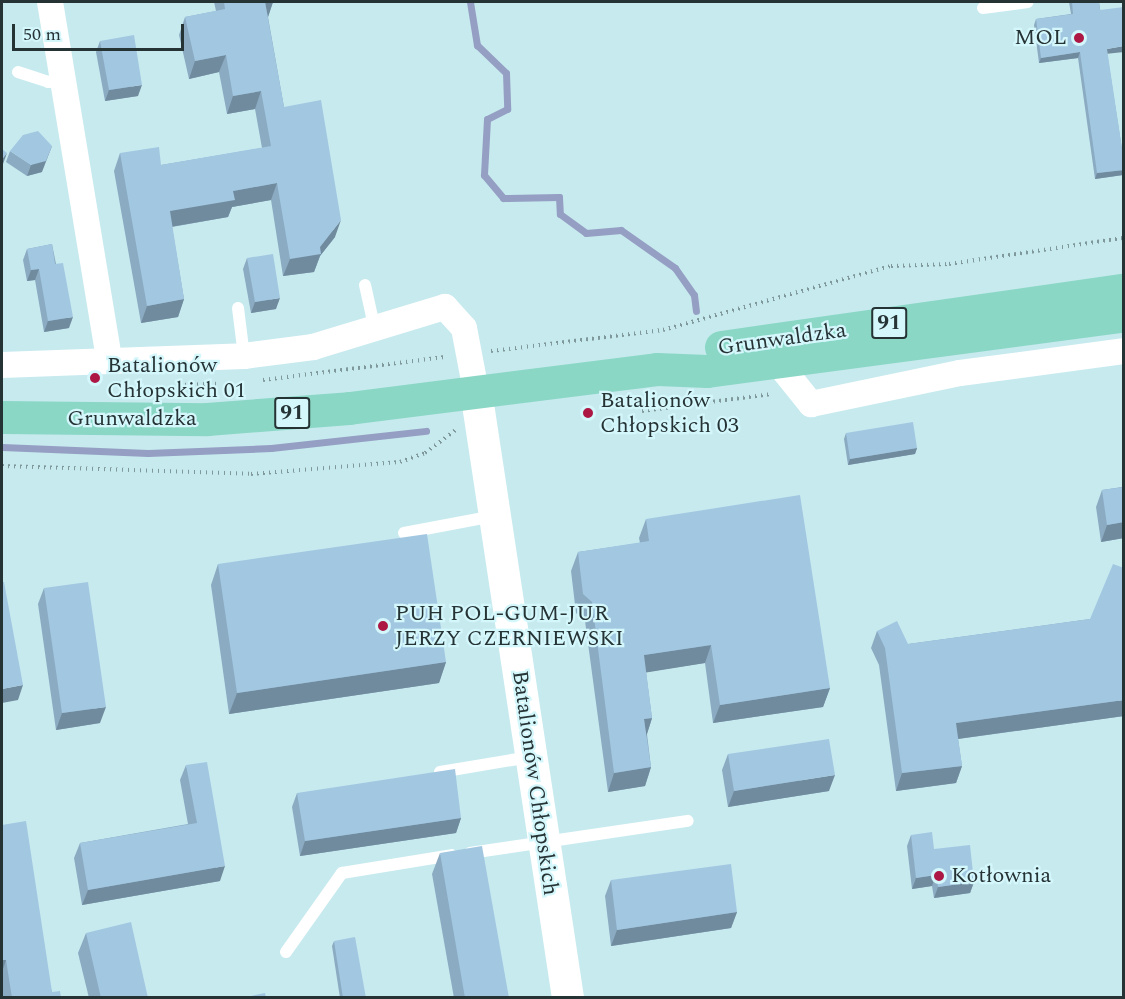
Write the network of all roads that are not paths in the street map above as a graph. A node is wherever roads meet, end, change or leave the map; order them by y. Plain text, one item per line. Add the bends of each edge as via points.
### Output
1 (50, 2) edge
2 (1028, 2) edge
3 (983, 8) dead end
4 (18, 72) dead end
5 (64, 80) junction
6 (364, 285) dead end
7 (1124, 290) edge
8 (238, 308) dead end
9 (1124, 315) edge
10 (376, 331) junction
11 (1124, 351) edge
12 (244, 356) junction
13 (109, 360) junction
14 (778, 363) junction
15 (2, 364) edge
16 (657, 369) junction
17 (476, 391) junction
18 (2, 417) edge
19 (494, 516) junction
20 (404, 533) dead end
21 (531, 757) junction
22 (425, 774) edge
23 (688, 821) dead end
24 (543, 841) junction
25 (286, 952) dead end
26 (568, 998) edge

1 - 5 street
2 - 3 lane
4 - 5 lane via 48,82
5 - 13 street
6 - 10 lane
7 - 16 main road, Grunwaldzka / 91 via 704,350
8 - 12 lane
9 - 14 main road, Grunwaldzka / 91
10 - 12 street
10 - 17 street via 445,307 464,328
11 - 14 street via 806,397
12 - 13 street
13 - 15 street
14 - 16 main road, Grunwaldzka / 91 via 707,371
16 - 17 main road, Grunwaldzka / 91
17 - 18 main road, Grunwaldzka / 91 via 207,419
17 - 19 street, Batalionów Chłopskich
19 - 20 lane
19 - 21 street, Batalionów Chłopskich
21 - 22 lane
21 - 24 street, Batalionów Chłopskich
23 - 24 lane
24 - 25 lane via 342,873
24 - 26 street, Batalionów Chłopskich

